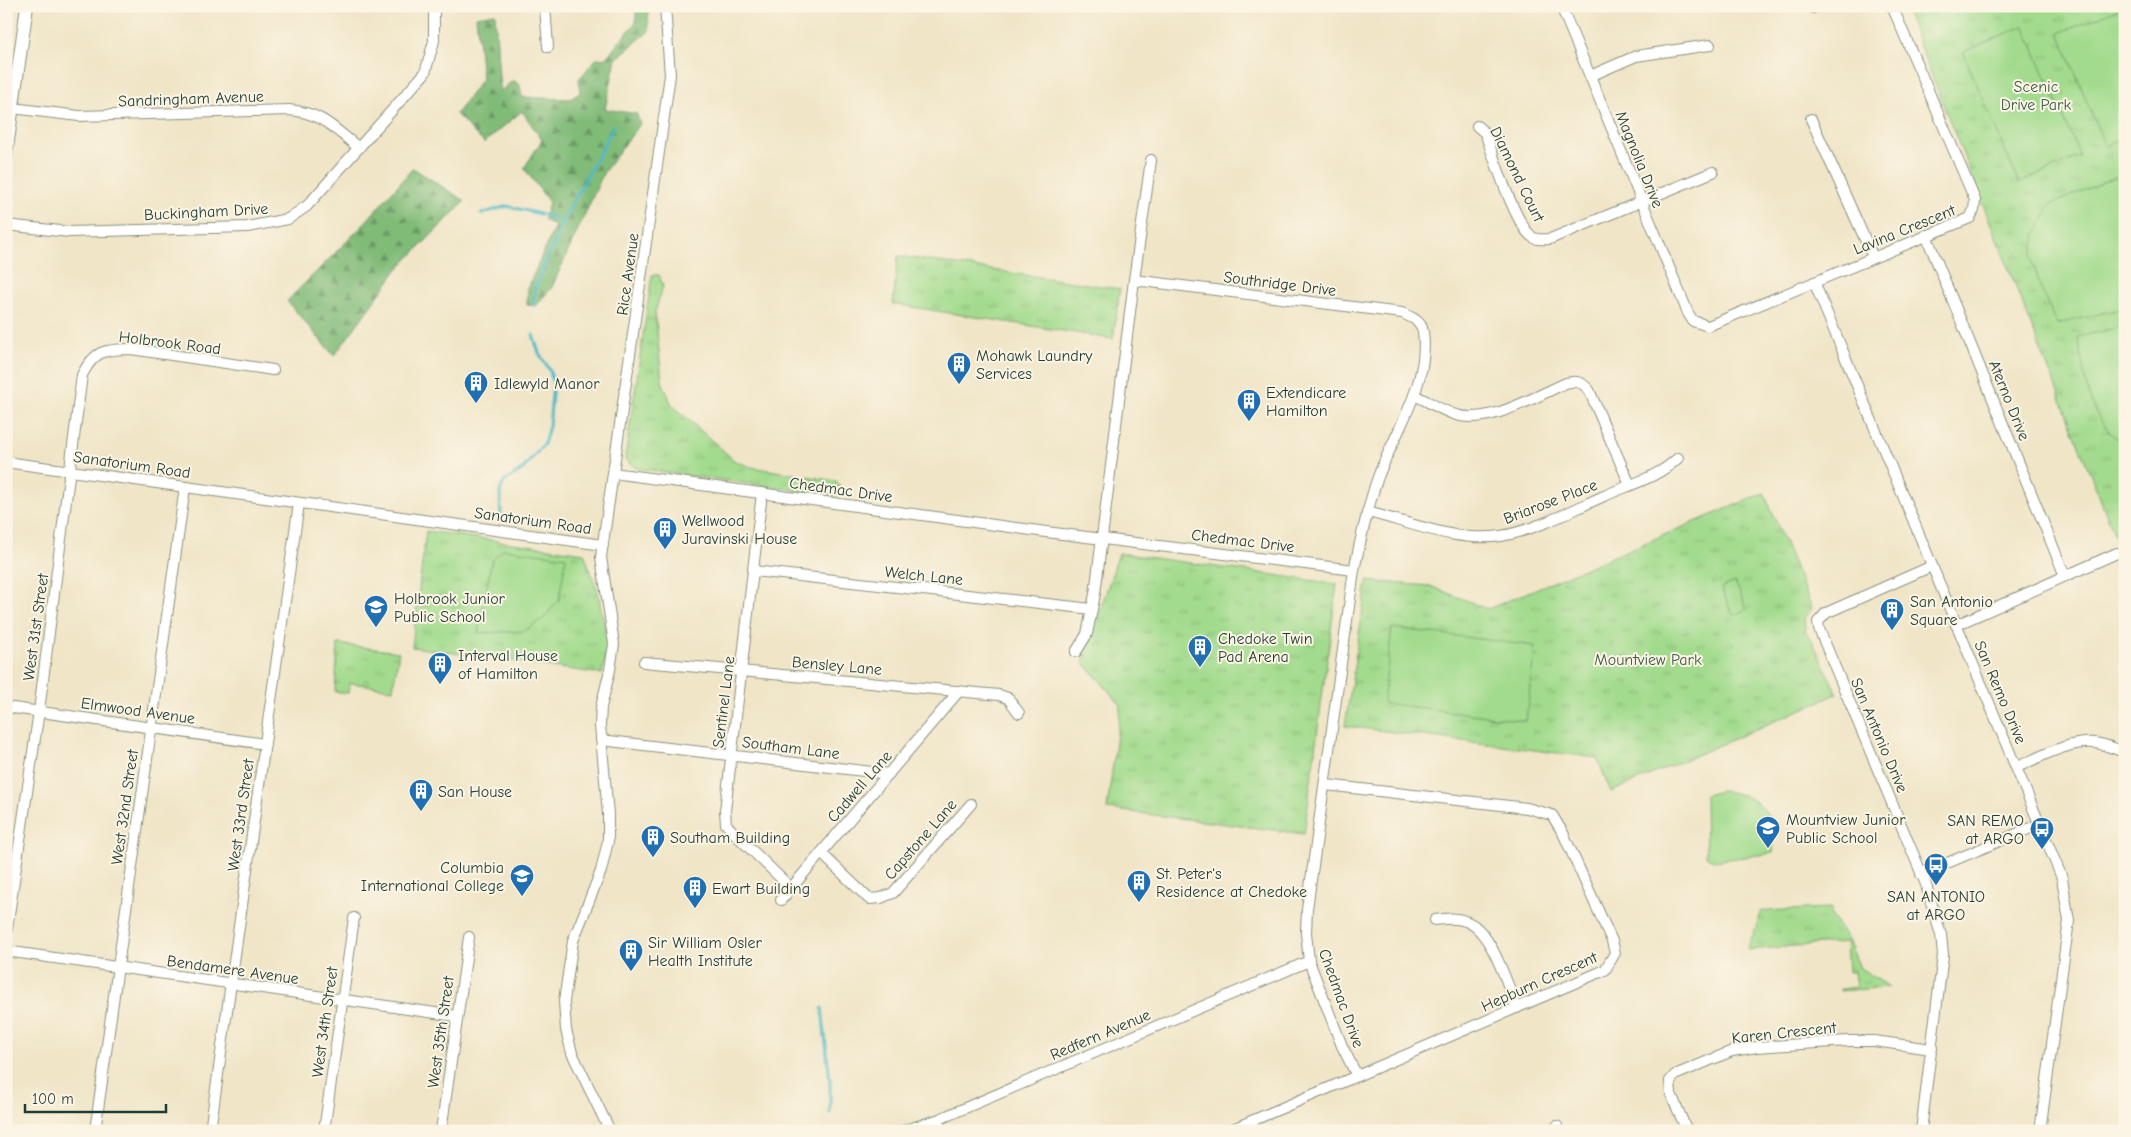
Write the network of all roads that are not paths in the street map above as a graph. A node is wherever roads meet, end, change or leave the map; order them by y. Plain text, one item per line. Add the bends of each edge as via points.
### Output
1 (27, 6) edge
2 (434, 6) edge
3 (545, 6) edge
4 (665, 6) edge
5 (1561, 6) edge
6 (1892, 6) edge
7 (1710, 45) dead end
8 (548, 47) dead end
9 (1590, 76) junction
10 (12, 108) junction
11 (1811, 119) dead end
12 (1477, 126) dead end
13 (359, 148) junction
14 (6, 154) edge
15 (1151, 160) dead end
16 (1713, 172) dead end
17 (1642, 202) junction
18 (6, 225) edge
19 (1926, 235) junction
20 (1873, 257) junction
21 (1134, 280) junction
22 (1814, 282) junction
23 (1693, 321) joint
24 (273, 370) dead end
25 (1414, 395) junction
26 (1678, 458) dead end
27 (6, 462) edge
28 (71, 471) junction
29 (613, 473) junction
30 (1630, 485) junction
31 (185, 487) junction
32 (762, 493) junction
33 (299, 503) junction
34 (1367, 512) junction
35 (1103, 538) junction
36 (603, 544) junction
37 (2117, 553) dead end
38 (1932, 566) junction
39 (1354, 570) junction
40 (753, 571) junction
41 (2065, 576) junction
42 (1092, 609) junction
43 (1956, 625) junction
44 (1076, 652) dead end
45 (644, 662) dead end
46 (741, 671) junction
47 (959, 691) junction
48 (6, 707) edge
49 (39, 711) junction
50 (1019, 713) dead end
51 (150, 727) junction
52 (601, 740) junction
53 (265, 744) junction
54 (2125, 752) edge
55 (732, 755) junction
56 (2017, 767) junction
57 (889, 774) junction
58 (1326, 785) junction
59 (971, 804) dead end
60 (2040, 824) junction
61 (821, 853) junction
62 (1921, 874) junction
63 (791, 888) junction
64 (781, 900) dead end
65 (354, 918) dead end
66 (1434, 920) dead end
67 (6, 935) edge
68 (469, 937) dead end
69 (6, 951) edge
70 (1309, 961) junction
71 (117, 967) junction
72 (232, 984) junction
73 (342, 1000) junction
74 (1517, 1008) junction
75 (456, 1016) junction
76 (1932, 1049) junction
77 (1357, 1076) junction
78 (937, 1120) junction
79 (95, 1131) edge
80 (210, 1131) edge
81 (324, 1131) edge
82 (441, 1131) edge
83 (610, 1131) edge
84 (902, 1131) edge
85 (942, 1131) edge
86 (1228, 1131) edge
87 (1687, 1131) edge
88 (1921, 1131) edge
89 (2040, 1131) edge

1 - 10 street
2 - 13 street, Buckingham Drive via 434,41 424,73
3 - 8 street
4 - 29 street, Rice Avenue via 670,75
5 - 9 street, Magnolia Drive
6 - 19 street, Lavina Crescent via 1975,200 1970,218
7 - 9 street via 1636,56
9 - 17 street, Magnolia Drive
10 - 13 street, Sandringham Avenue via 79,116 308,112 322,118
10 - 14 street
11 - 20 street
12 - 17 street, Diamond Court via 1485,133 1520,219 1530,235 1538,240 1550,239
13 - 18 street, Buckingham Drive via 307,206 288,219 268,225 69,232
15 - 21 street
16 - 17 street
17 - 23 street, Magnolia Drive
19 - 20 street, Lavina Crescent
19 - 41 street, Aterno Drive
20 - 22 street, Lavina Crescent
21 - 25 street, Southridge Drive via 1402,313 1416,319 1424,330 1423,361
21 - 35 street
22 - 23 street, Lavina Crescent via 1708,326
22 - 38 street, San Remo Drive
24 - 28 street, Holbrook Road via 131,349 111,349 96,355 82,376
25 - 30 street via 1456,415 1487,416 1566,383 1584,384
25 - 34 street, Southridge Drive
26 - 30 street, Briarose Place via 1669,468
27 - 28 street, Sanatorium Road
28 - 31 street, Sanatorium Road
28 - 49 street, West 31st Street
29 - 32 street, Chedmac Drive
29 - 36 street, Rice Avenue
30 - 34 street, Briarose Place via 1526,530 1501,536 1462,535
31 - 33 street, Sanatorium Road
31 - 51 street, West 32nd Street
32 - 35 street, Chedmac Drive
32 - 40 street, Sentinel Lane
33 - 36 street, Sanatorium Road
33 - 53 street, West 33rd Street
34 - 39 street, Southridge Drive
35 - 39 street, Chedmac Drive
35 - 42 street
36 - 52 street, Sanatorium Road via 601,567 614,644 601,707
37 - 41 street
38 - 43 street, San Remo Drive
38 - 62 street, San Antonio Drive via 1826,613 1818,622
39 - 58 street, Chedmac Drive
40 - 42 street, Welch Lane
40 - 46 street, Sentinel Lane
41 - 43 street
42 - 44 street via 1087,634
43 - 56 street, San Remo Drive
45 - 46 street, Bensley Lane
46 - 47 street, Bensley Lane
46 - 55 street, Sentinel Lane
47 - 50 street, Bensley Lane via 1004,697 1015,705
47 - 57 street, Cadwell Lane
48 - 49 street, Elmwood Avenue
49 - 51 street, Elmwood Avenue
49 - 67 street, West 31st Street
51 - 53 street, Elmwood Avenue
51 - 71 street, West 32nd Street
52 - 55 street, Southam Lane
52 - 83 street, Sanatorium Road via 608,840 601,871 573,941 563,1011 572,1053
53 - 72 street, West 33rd Street
54 - 56 street via 2096,744 2080,744 2064,747
55 - 57 street, Southam Lane
55 - 63 street, Sentinel Lane via 726,824
56 - 60 street, San Remo Drive
57 - 61 street, Cadwell Lane
58 - 70 street, Chedmac Drive via 1307,909
58 - 74 street, Hepburn Crescent via 1527,808 1552,815 1572,851 1615,953 1605,970
59 - 61 street, Capstone Lane via 893,892 881,898 869,899
60 - 62 street
60 - 89 street, San Remo Drive via 2062,878 2069,921
61 - 63 street, Cadwell Lane
62 - 76 street, San Antonio Drive via 1942,934 1943,955
63 - 64 street, Cadwell Lane
65 - 73 street, West 34th Street
66 - 74 street via 1468,921 1485,934
68 - 75 street, West 35th Street
69 - 71 street, Bendamere Avenue
70 - 77 street, Chedmac Drive
70 - 78 street, Redfern Avenue
71 - 72 street, Bendamere Avenue
71 - 79 street, West 32nd Street
72 - 73 street, Bendamere Avenue
72 - 80 street, West 33rd Street
73 - 75 street, Bendamere Avenue
73 - 81 street, West 34th Street
74 - 77 street, Hepburn Crescent
75 - 82 street, West 35th Street
76 - 87 street, Karen Crescent via 1848,1041 1732,1051 1676,1075 1670,1081 1671,1094
76 - 88 street, San Antonio Drive
77 - 86 street, Hepburn Crescent
78 - 84 street, Redfern Avenue
78 - 85 street

